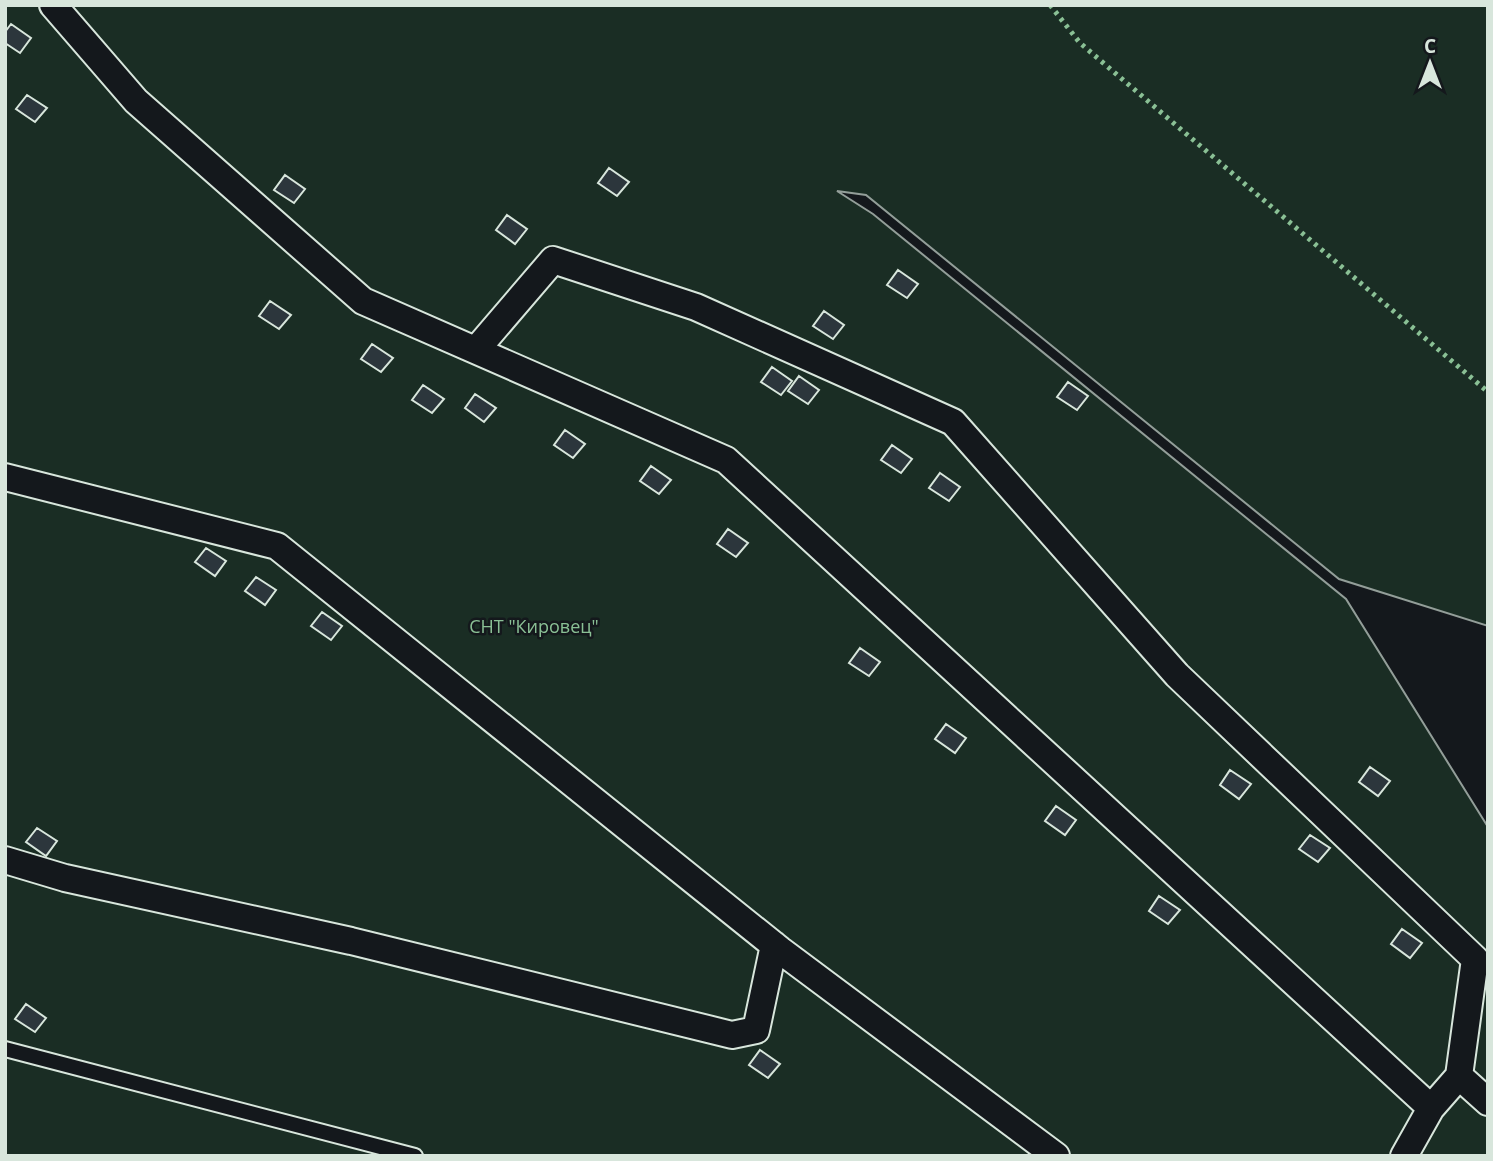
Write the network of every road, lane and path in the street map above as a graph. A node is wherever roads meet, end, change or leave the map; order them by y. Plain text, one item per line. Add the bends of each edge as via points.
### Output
1 (53, 5) edge
2 (476, 350) junction
3 (5, 477) edge
4 (5, 860) edge
5 (774, 945) junction
6 (5, 1049) edge
7 (1459, 1076) junction
8 (1488, 1102) edge
9 (1431, 1108) junction
10 (415, 1156) edge
11 (1056, 1156) edge
12 (1404, 1156) edge

1 - 2 street via 136,102 363,301
2 - 7 street via 553,260 696,307 953,422 1177,675 1475,959
2 - 9 street via 726,460
3 - 5 street via 277,546
4 - 5 street via 732,1035 756,1030
5 - 11 street
6 - 10 lane
7 - 8 street
7 - 9 street
9 - 12 street

